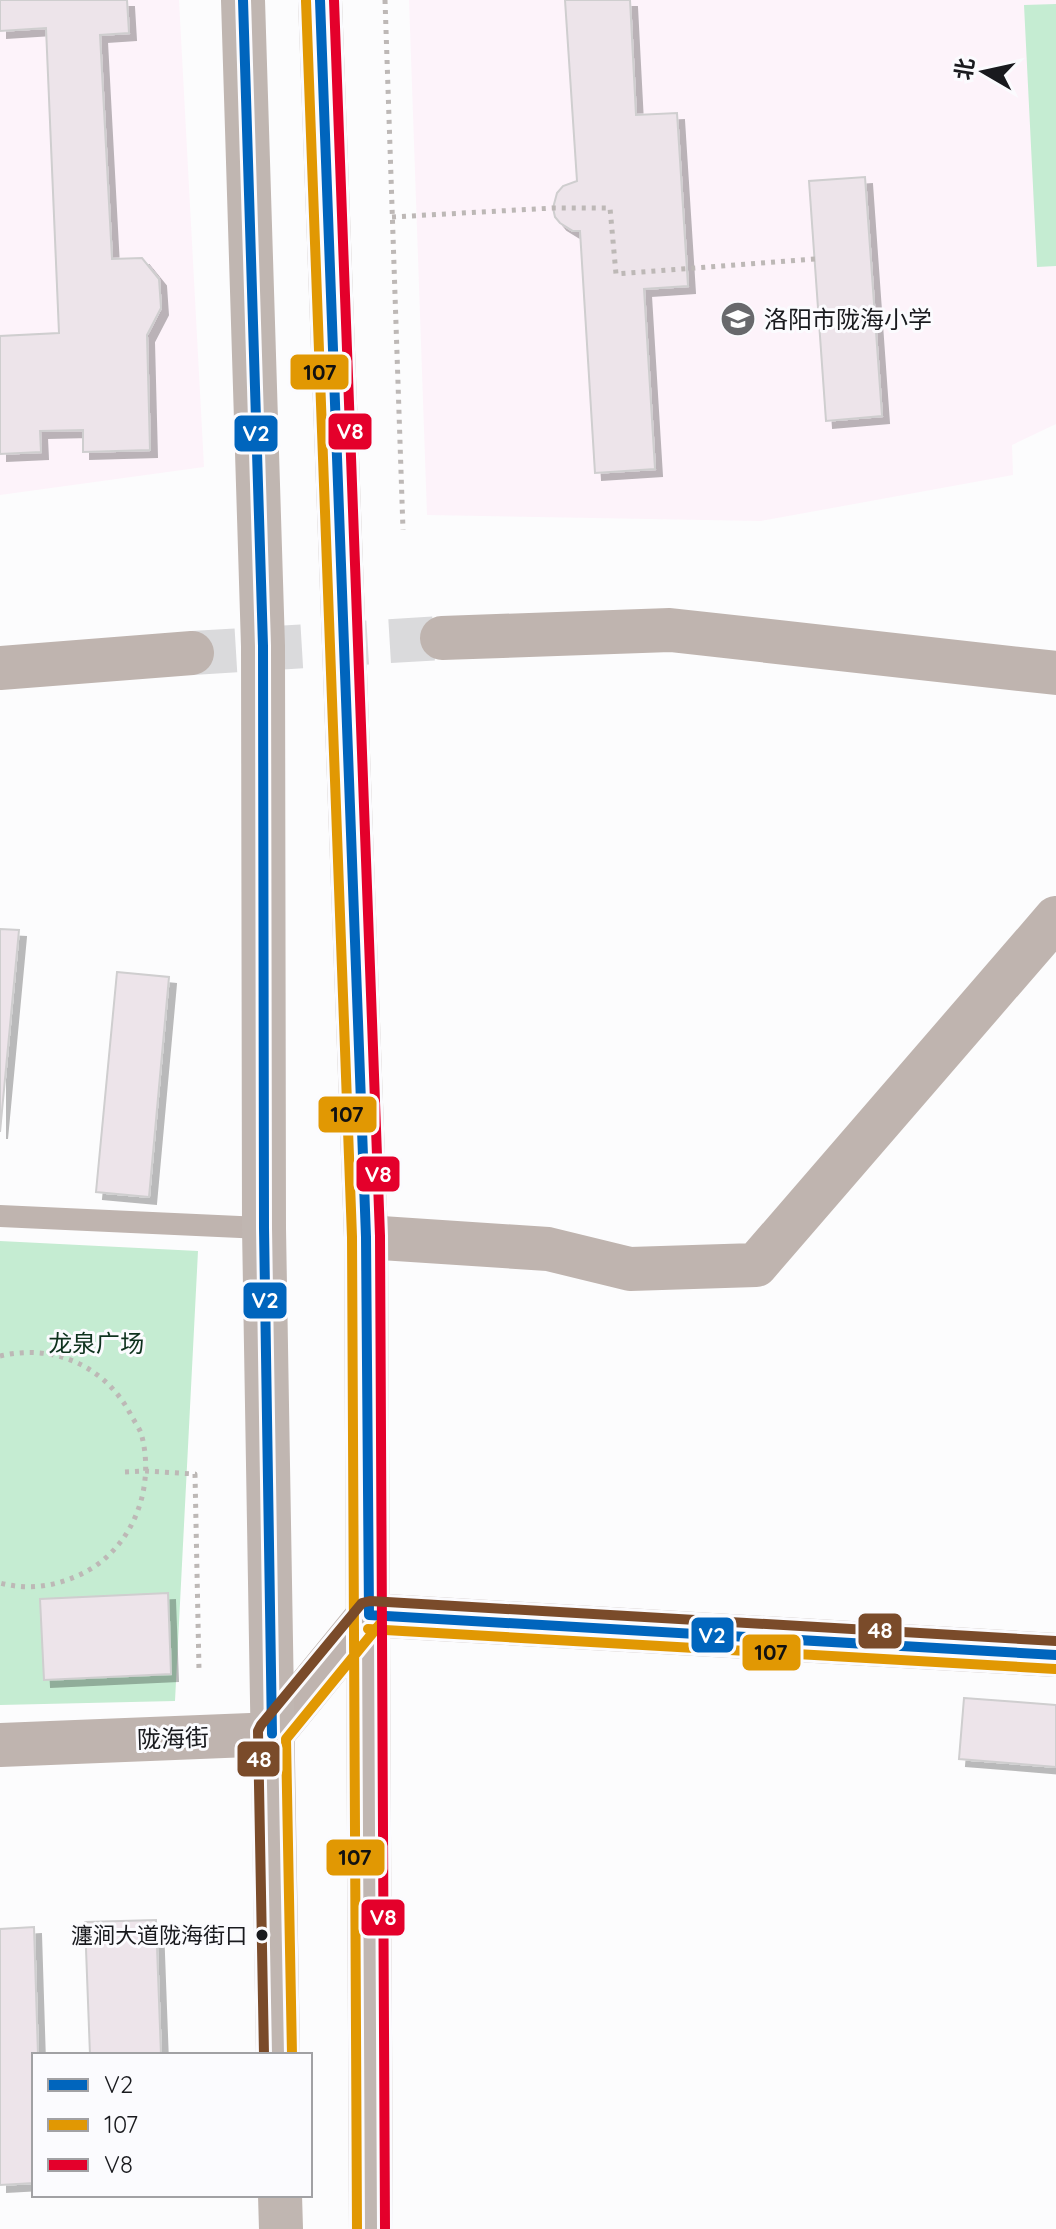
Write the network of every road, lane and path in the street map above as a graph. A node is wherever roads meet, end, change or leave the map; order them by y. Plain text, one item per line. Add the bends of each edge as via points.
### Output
1 (243, 0) edge
2 (320, 0) edge
3 (385, 0) edge
4 (392, 217) junction
5 (815, 259) dead end
6 (403, 530) dead end
7 (442, 638) tunnel mouth
8 (192, 653) tunnel mouth
9 (0, 668) edge
10 (1056, 673) edge
11 (1056, 918) edge
12 (0, 1216) edge
13 (264, 1228) junction
14 (366, 1237) junction
15 (0, 1356) edge
16 (146, 1471) junction
17 (125, 1472) dead end
18 (0, 1583) edge
19 (369, 1615) junction
20 (1056, 1655) edge
21 (199, 1670) dead end
22 (272, 1734) junction
23 (0, 1745) edge
24 (278, 2053) edge
25 (280, 2197) edge
26 (281, 2229) edge
27 (371, 2229) edge

1 - 13 main road via 263,646
2 - 14 main road
3 - 4 path
4 - 5 path via 610,208 616,274
4 - 6 path
7 - 10 street via 670,630
8 - 9 street
11 - 14 street via 756,1265 630,1269 548,1249
12 - 13 lane
13 - 22 main road
14 - 19 main road
15 - 16 path via 20,1351 59,1355 94,1371 122,1397 134,1420
16 - 17 path
16 - 18 path via 139,1509 121,1543 92,1569 56,1585 17,1588
16 - 21 path via 195,1474
19 - 20 street
19 - 22 street
19 - 27 main road
22 - 23 street, 陇海街
22 - 24 main road
25 - 26 main road

